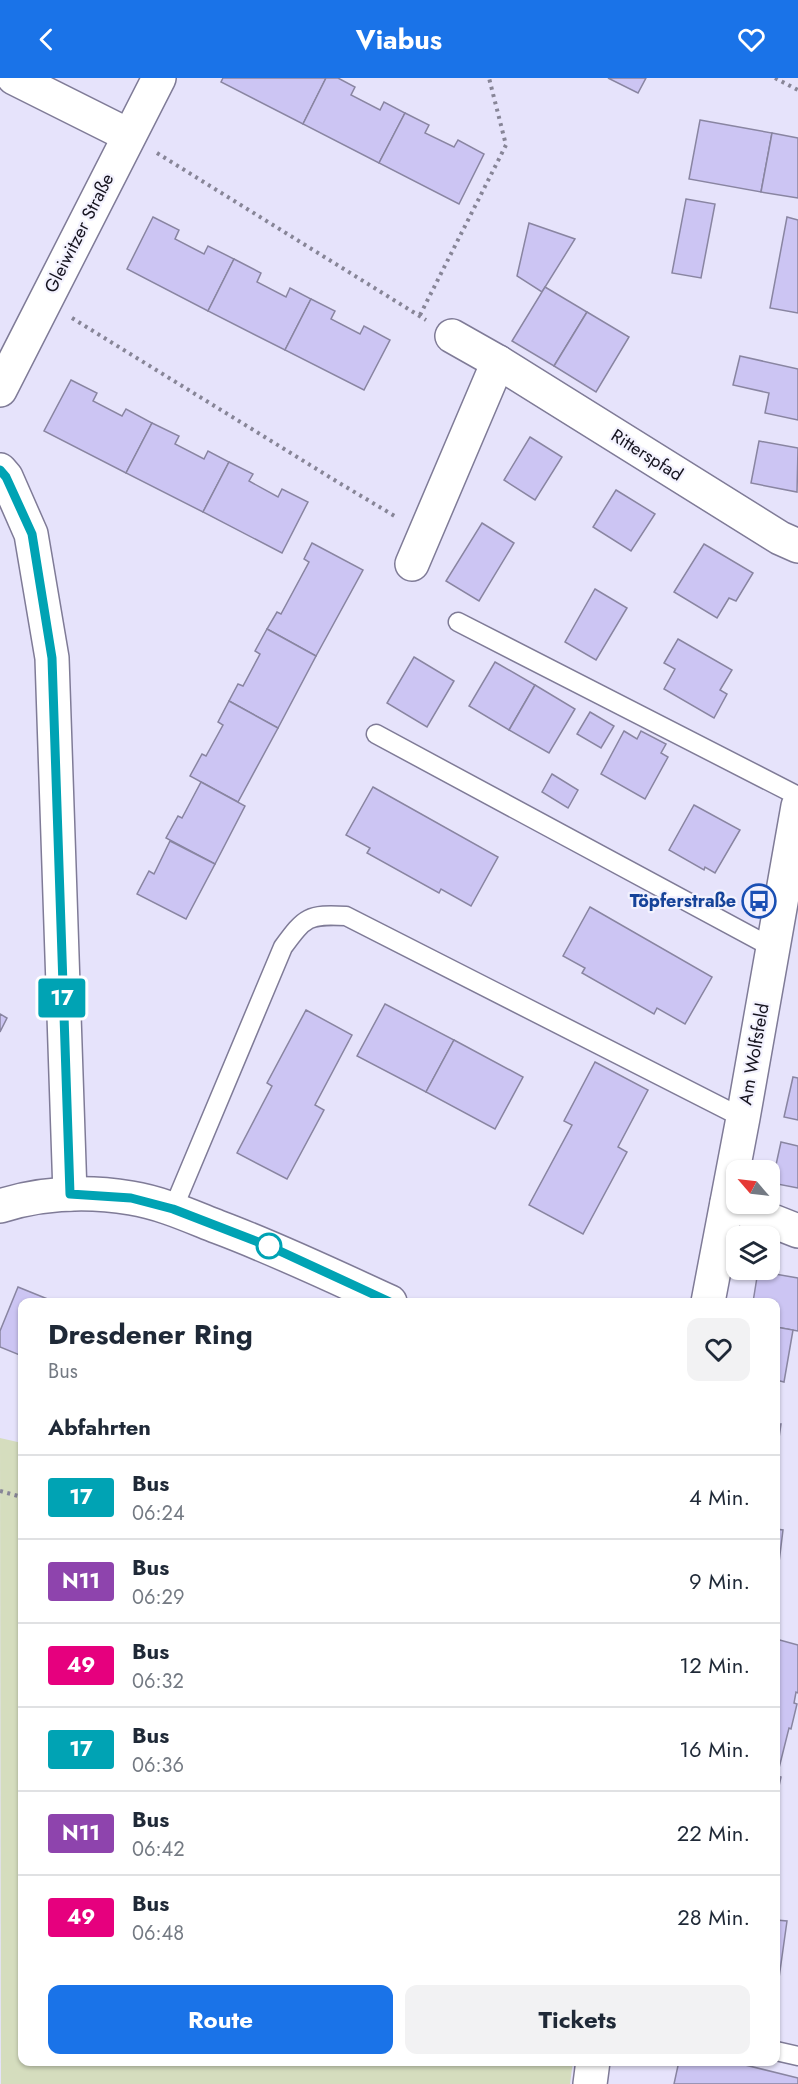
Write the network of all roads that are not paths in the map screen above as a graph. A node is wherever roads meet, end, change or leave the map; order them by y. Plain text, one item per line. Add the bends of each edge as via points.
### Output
1 (14, 78) edge
2 (159, 78) edge
3 (128, 135) junction
4 (452, 336) road end
5 (498, 362) junction
6 (0, 390) edge
7 (0, 470) edge
8 (798, 546) edge
9 (412, 564) dead end
10 (458, 622) dead end
11 (376, 734) dead end
12 (798, 796) edge
13 (798, 806) edge
14 (788, 917) edge
15 (773, 948) junction
16 (743, 1118) junction
17 (735, 1160) edge
18 (70, 1194) junction
19 (0, 1206) edge
20 (726, 1208) edge
21 (173, 1209) junction
22 (755, 1214) edge
23 (798, 1231) edge
24 (381, 1298) edge
25 (709, 1298) edge
26 (780, 2052) edge
27 (798, 2056) edge
28 (592, 2066) edge
29 (590, 2084) edge

1 - 3 street
2 - 3 street, Gleiwitzer Straße
3 - 6 street, Gleiwitzer Straße
4 - 5 street, Ritterspfad
5 - 8 street, Ritterspfad
5 - 9 street
7 - 18 street via 32,534 52,658
10 - 12 lane
11 - 15 lane
13 - 14 street, Am Wolfsfeld
14 - 15 street, Am Wolfsfeld
15 - 16 street, Am Wolfsfeld
16 - 17 street, Am Wolfsfeld
16 - 21 lane via 346,916 320,915 300,924 283,947
18 - 19 street
18 - 21 street via 131,1198
20 - 25 street, Am Wolfsfeld
21 - 24 street via 271,1247
22 - 23 street
26 - 27 lane
28 - 29 street

